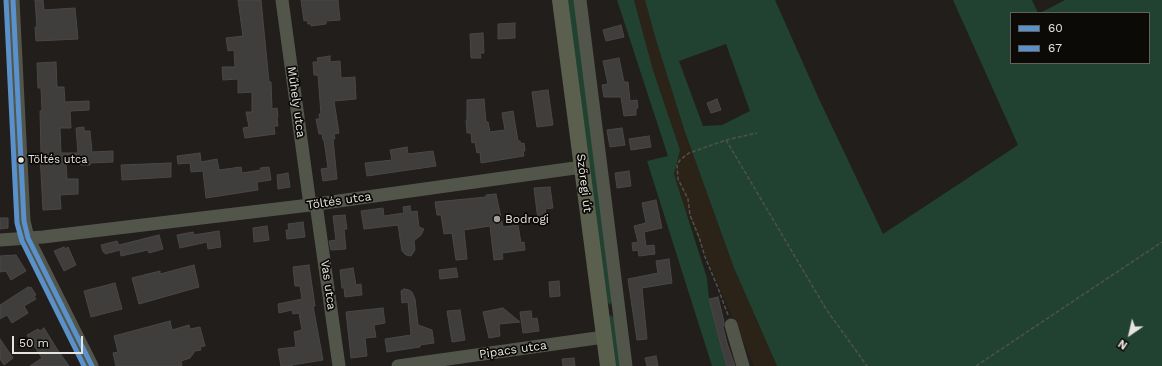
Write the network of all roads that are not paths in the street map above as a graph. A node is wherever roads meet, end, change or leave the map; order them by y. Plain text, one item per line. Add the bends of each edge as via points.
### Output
1 (12, 0) edge
2 (282, 0) edge
3 (560, 0) edge
4 (580, 0) edge
5 (582, 167) junction
6 (313, 204) junction
7 (28, 238) junction
8 (0, 240) edge
9 (618, 309) junction
10 (600, 311) junction
11 (731, 325) road end
12 (604, 337) junction
13 (92, 366) edge
14 (339, 366) edge
15 (398, 366) edge
16 (608, 366) edge
17 (626, 366) edge
18 (743, 366) edge

1 - 7 street via 22,199
2 - 6 street, Műhely utca
3 - 5 main road, Szőregi út
4 - 9 street
5 - 6 street, Töltés utca
5 - 10 main road, Szőregi út
6 - 7 street, Töltés utca
6 - 14 street, Vas utca
7 - 8 street, Töltés utca
7 - 13 street
9 - 10 street
9 - 17 street
10 - 12 main road, Szőregi út
11 - 18 street
12 - 15 street, Pipacs utca
12 - 16 main road, Szőregi út

